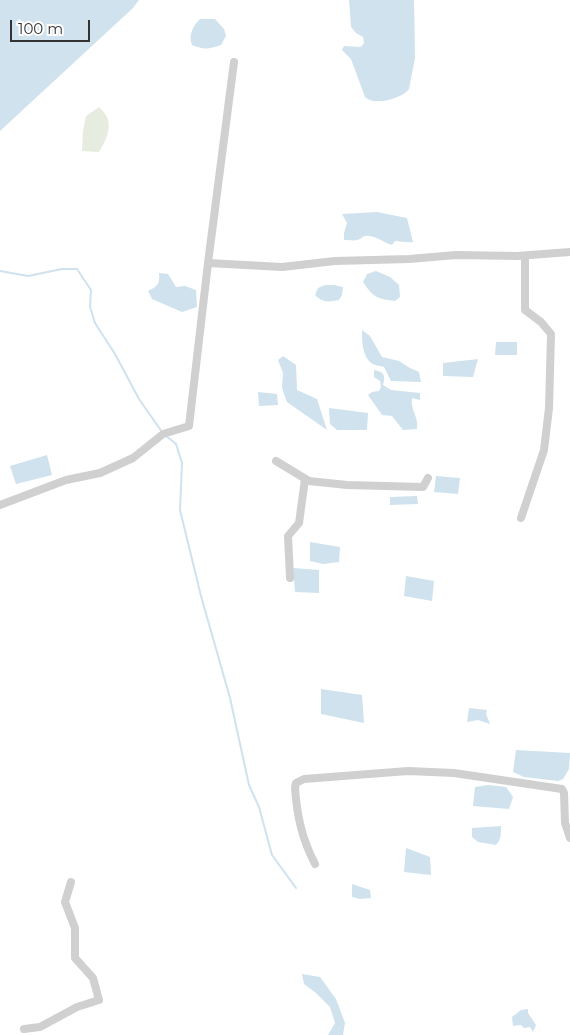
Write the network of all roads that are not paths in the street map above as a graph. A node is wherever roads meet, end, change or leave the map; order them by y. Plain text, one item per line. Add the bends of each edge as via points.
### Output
1 (234, 62) dead end
2 (570, 252) edge
3 (525, 256) junction
4 (208, 263) junction
5 (276, 461) dead end
6 (428, 478) dead end
7 (305, 479) junction
8 (0, 505) edge
9 (521, 518) dead end
10 (290, 578) dead end
11 (570, 838) edge
12 (315, 864) dead end
13 (71, 882) dead end
14 (24, 1030) dead end

1 - 4 street
2 - 3 street
3 - 4 street via 456,255 282,267
3 - 9 street via 525,310 550,334 544,450
4 - 8 street via 189,426 164,434 133,458 100,473 66,480
5 - 7 street
6 - 7 street via 423,487 347,485
7 - 10 street via 299,524 288,536
11 - 12 street via 565,823 562,789 454,773 408,771 304,779 296,783 295,788 299,822
13 - 14 street via 65,902 75,928 75,958 93,978 99,1000 77,1007 40,1028

